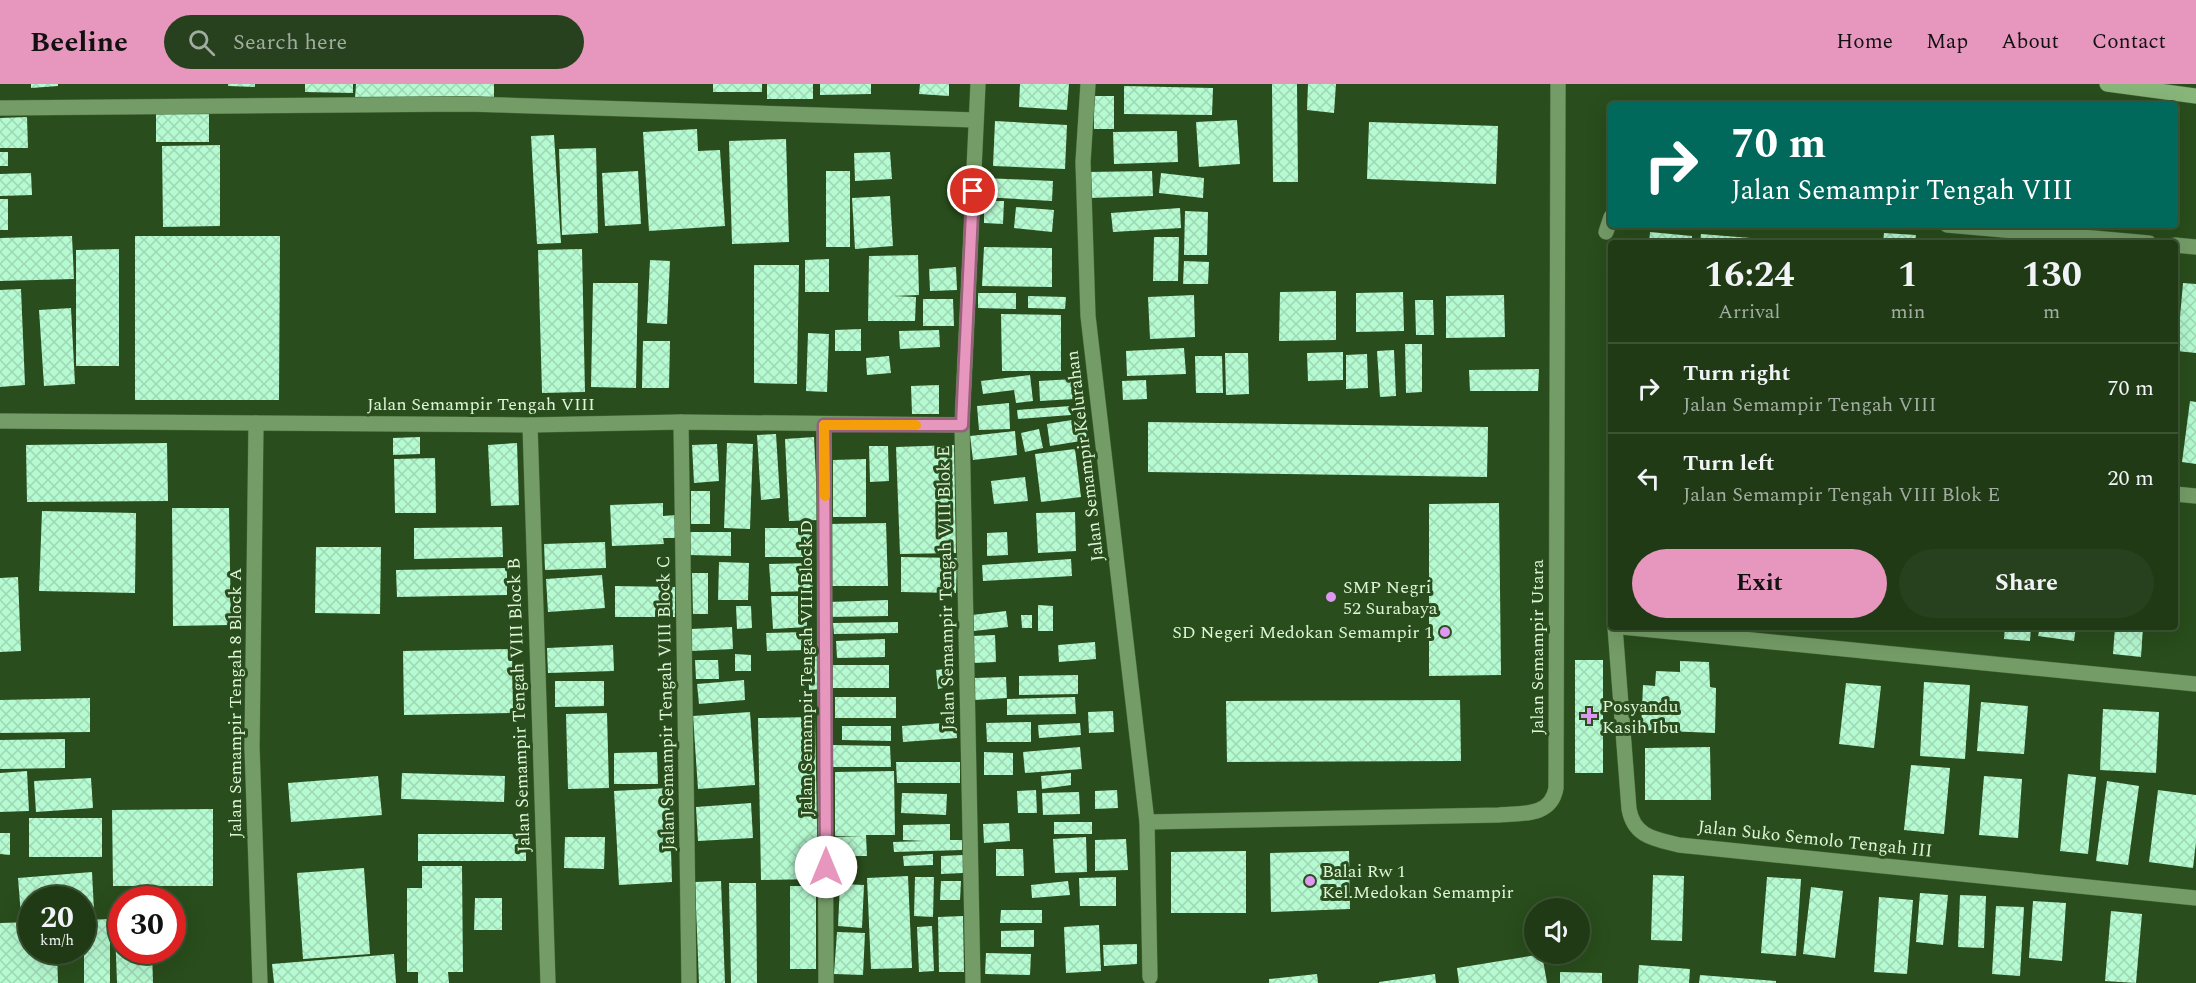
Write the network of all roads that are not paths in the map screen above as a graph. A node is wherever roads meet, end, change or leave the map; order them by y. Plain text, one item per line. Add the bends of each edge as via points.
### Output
1 (978, 84) edge
2 (1088, 84) edge
3 (1558, 84) edge
4 (2107, 84) edge
5 (2196, 96) edge
6 (0, 108) edge
7 (976, 120) junction
8 (1608, 226) edge
9 (1981, 228) edge
10 (1606, 232) dead end
11 (2116, 240) edge
12 (2178, 245) edge
13 (2196, 247) edge
14 (0, 422) edge
15 (256, 423) junction
16 (681, 423) junction
17 (530, 425) junction
18 (824, 425) junction
19 (962, 425) junction
20 (2178, 494) edge
21 (2196, 496) edge
22 (1615, 630) edge
23 (1652, 630) edge
24 (2196, 684) edge
25 (1147, 822) junction
26 (2196, 898) edge
27 (1150, 977) dead end
28 (260, 983) edge
29 (548, 983) edge
30 (689, 983) edge
31 (826, 983) edge
32 (973, 983) edge

1 - 7 street, Jalan Semampir Tengah VIII Blok E
2 - 25 street, Jalan Semampir Kelurahan via 1083,162 1088,316
3 - 25 street, Jalan Semampir Utara via 1556,788 1550,803 1539,811 1498,815
4 - 5 main road
6 - 7 street via 467,104
7 - 19 street, Jalan Semampir Tengah VIII Blok E
8 - 10 street
9 - 11 street
12 - 13 street
14 - 15 street, Jalan Semampir Tengah VIII
15 - 17 street, Jalan Semampir Tengah VIII
15 - 28 street, Jalan Semampir Tengah 8 Block A via 252,747
16 - 17 street, Jalan Semampir Tengah VIII
16 - 18 street, Jalan Semampir Tengah VIII
16 - 30 street, Jalan Semampir Tengah VIII Block C
17 - 29 street, Jalan Semampir Tengah VIII Block B
18 - 19 street, Jalan Semampir Tengah VIII
18 - 31 street, Jalan Semampir Tengah VIII Block D
19 - 32 street, Jalan Semampir Tengah VIII Blok E
20 - 21 street
22 - 26 street, Jalan Suko Semolo Tengah III via 1631,821 1651,838 1679,845
23 - 24 street
25 - 27 street, Jalan Semampir Kelurahan

